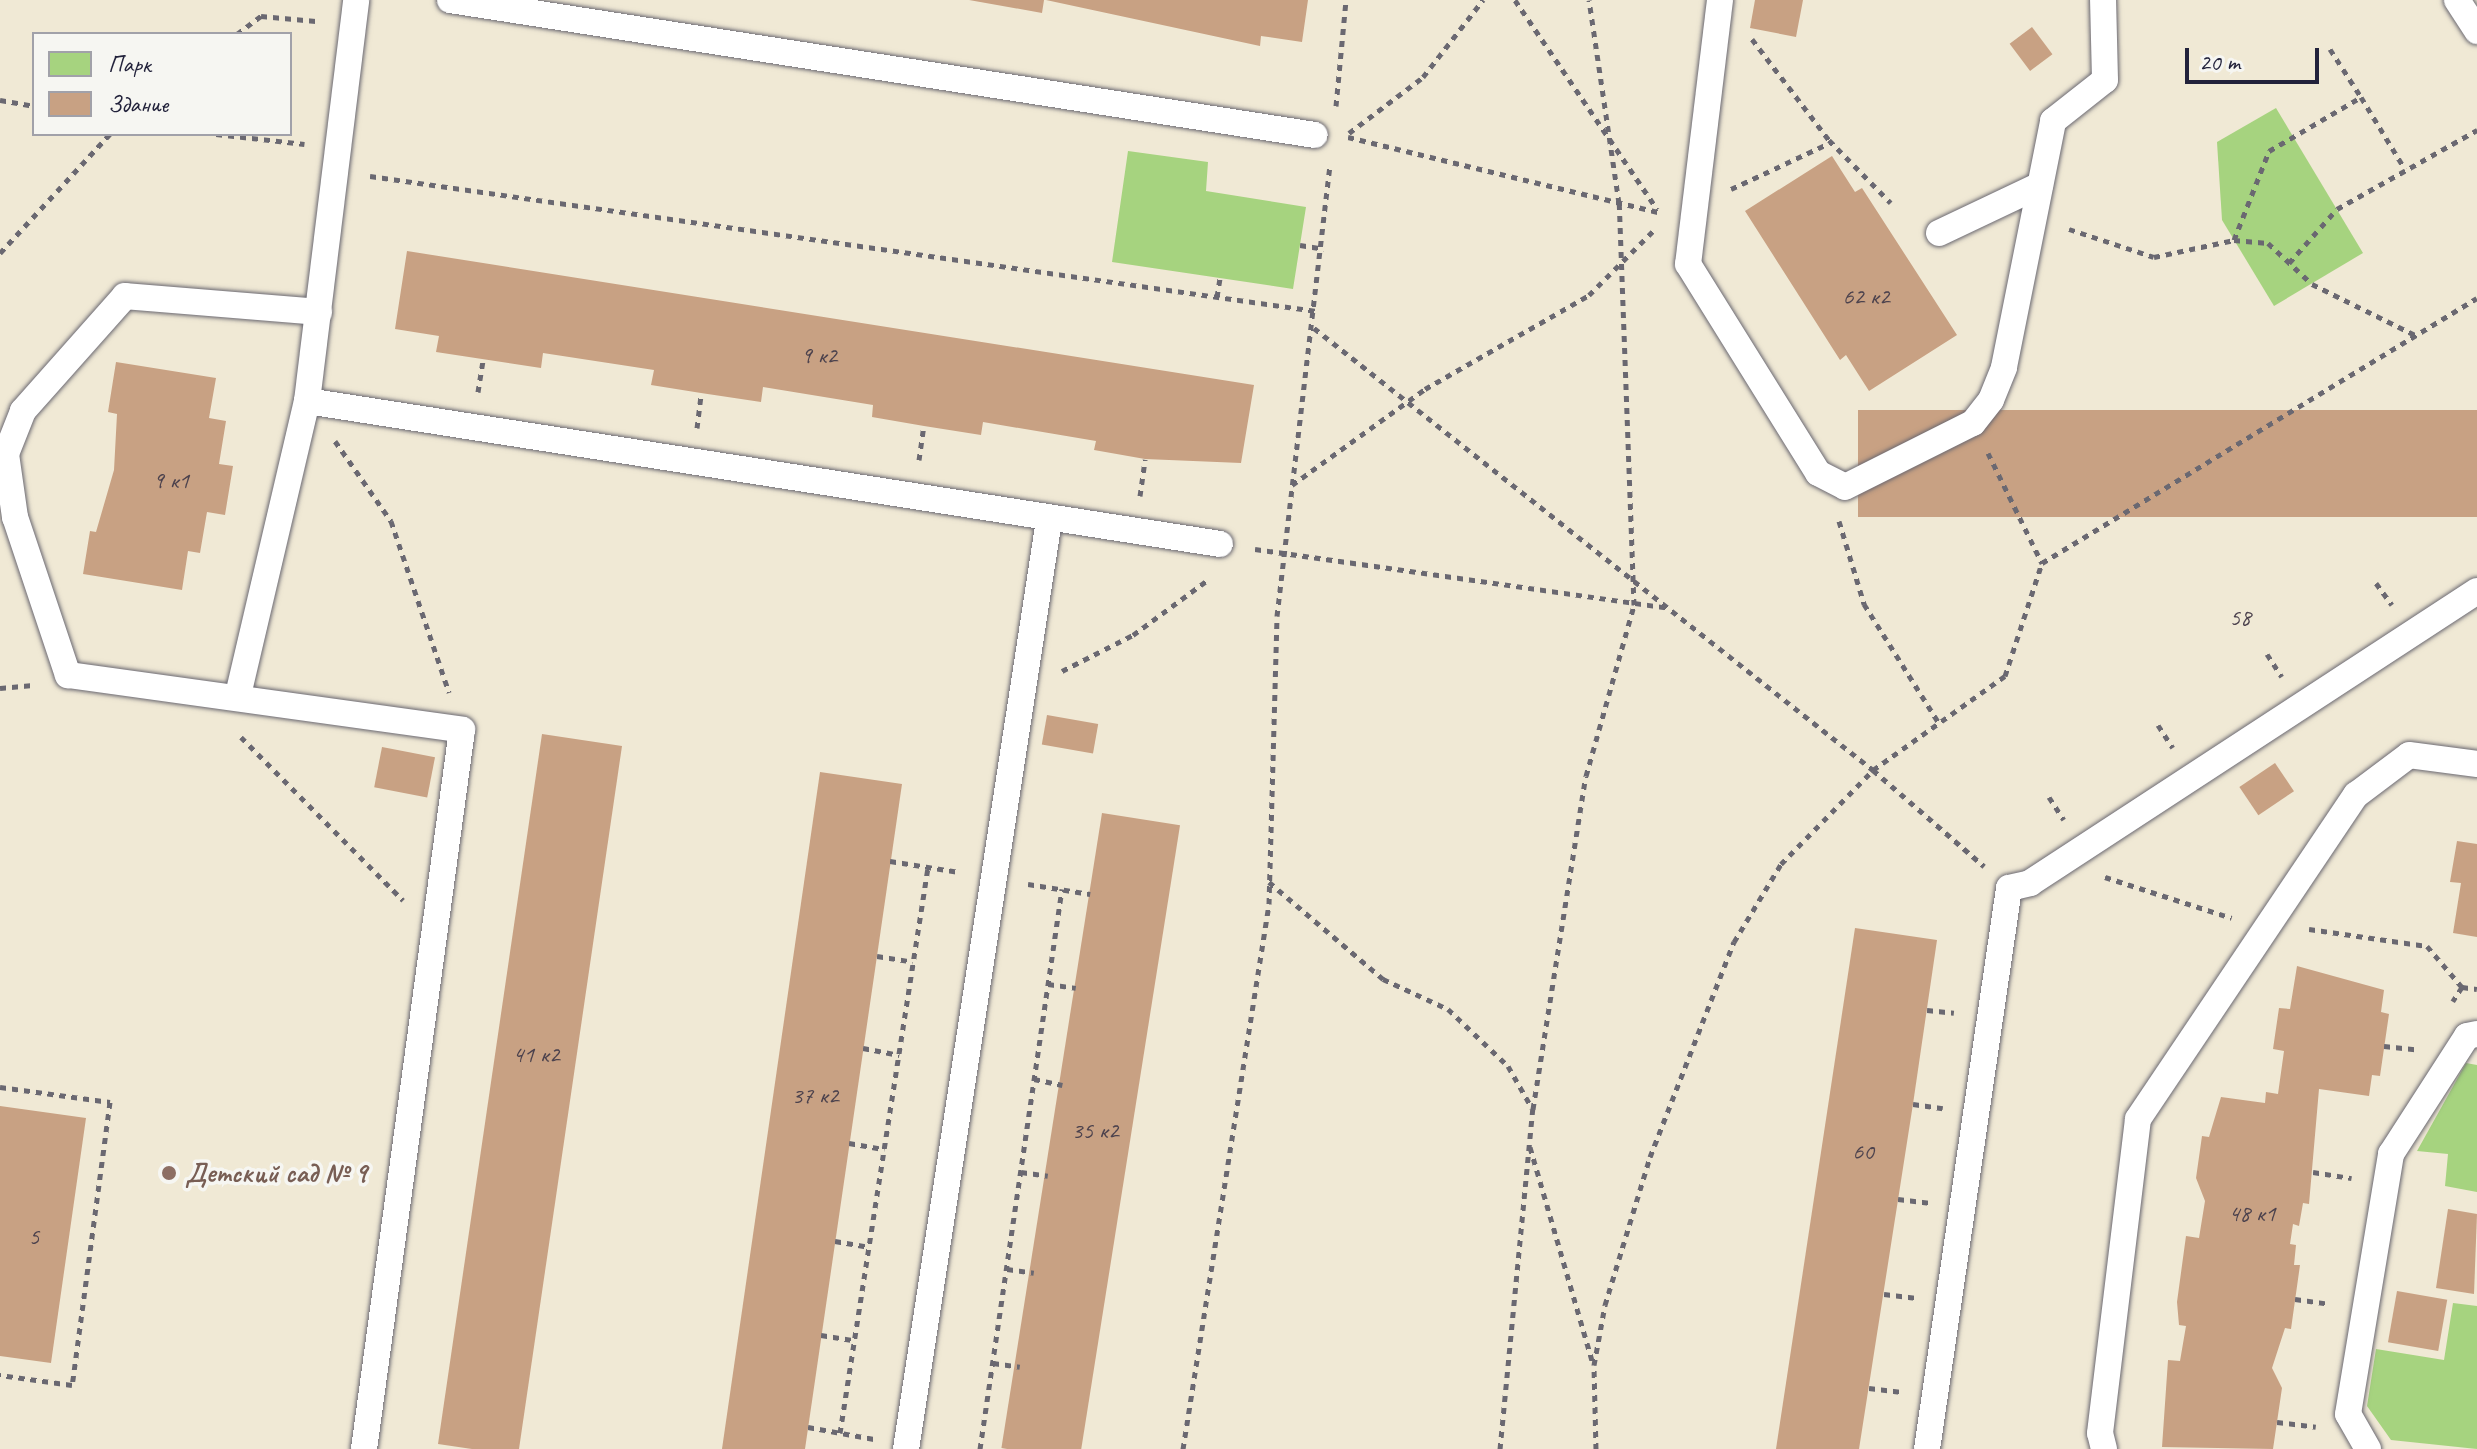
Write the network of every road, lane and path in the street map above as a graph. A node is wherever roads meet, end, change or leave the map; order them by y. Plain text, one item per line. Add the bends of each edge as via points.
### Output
1 (450, 0) edge
2 (1346, 0) edge
3 (1483, 0) edge
4 (1515, 0) edge
5 (1589, 0) edge
6 (2103, 0) edge
7 (2457, 0) edge
8 (1720, 4) edge
9 (355, 12) edge
10 (2477, 31) edge
11 (240, 32) edge
12 (2330, 49) dead end
13 (2361, 97) junction
14 (0, 100) edge
15 (32, 106) edge
16 (2477, 130) edge
17 (1328, 134) junction
18 (108, 136) edge
19 (225, 136) edge
20 (1345, 137) junction
21 (1832, 142) junction
22 (1609, 145) junction
23 (332, 159) junction
24 (2405, 169) junction
25 (2040, 185) junction
26 (1619, 203) junction
27 (1891, 203) dead end
28 (1690, 204) junction
29 (1660, 213) junction
30 (2032, 224) junction
31 (1939, 233) dead end
32 (2234, 240) junction
33 (1300, 245) dead end
34 (1324, 249) junction
35 (0, 253) edge
36 (2289, 263) junction
37 (1623, 264) junction
38 (1220, 278) dead end
39 (1217, 297) junction
40 (2477, 298) edge
41 (1316, 311) junction
42 (319, 312) junction
43 (1314, 328) junction
44 (2415, 335) junction
45 (307, 401) junction
46 (1409, 402) junction
47 (1973, 423) junction
48 (3, 454) edge
49 (1826, 477) junction
50 (1292, 485) junction
51 (1049, 520) junction
52 (1220, 544) dead end
53 (1283, 554) junction
54 (2042, 563) junction
55 (1219, 572) dead end
56 (1633, 579) junction
57 (2477, 591) edge
58 (1634, 605) junction
59 (1670, 608) junction
60 (1022, 690) junction
61 (238, 695) junction
62 (1939, 723) junction
63 (462, 730) junction
64 (2477, 764) edge
65 (1873, 770) junction
66 (2063, 861) junction
67 (928, 867) dead end
68 (1269, 882) junction
69 (2009, 888) junction
70 (1062, 889) dead end
71 (2271, 924) junction
72 (438, 935) junction
73 (877, 956) dead end
74 (913, 962) junction
75 (1048, 984) junction
76 (2462, 987) junction
77 (1076, 988) dead end
78 (2477, 989) edge
79 (2446, 1012) dead end
80 (2477, 1034) edge
81 (2384, 1046) dead end
82 (863, 1048) dead end
83 (899, 1055) junction
84 (2414, 1063) dead end
85 (1034, 1079) junction
86 (1062, 1085) dead end
87 (0, 1087) edge
88 (1533, 1109) junction
89 (849, 1143) dead end
90 (1529, 1144) junction
91 (884, 1149) junction
92 (2360, 1167) dead end
93 (1021, 1172) junction
94 (2313, 1172) dead end
95 (1048, 1176) dead end
96 (2358, 1179) junction
97 (2356, 1195) dead end
98 (835, 1241) dead end
99 (869, 1247) junction
100 (1007, 1269) junction
101 (1034, 1273) dead end
102 (2295, 1299) dead end
103 (2336, 1320) dead end
104 (821, 1335) dead end
105 (854, 1340) junction
106 (993, 1363) junction
107 (1594, 1365) junction
108 (1020, 1367) dead end
109 (0, 1375) edge
110 (2323, 1413) dead end
111 (2352, 1421) junction
112 (2277, 1422) dead end
113 (2320, 1428) junction
114 (840, 1433) dead end
115 (364, 1449) edge
116 (906, 1449) edge
117 (980, 1449) edge
118 (1183, 1449) edge
119 (1500, 1449) edge
120 (1596, 1449) edge
121 (1927, 1449) edge
122 (2104, 1449) edge
123 (2368, 1449) edge

1 - 17 lane
2 - 17 path
3 - 20 path via 1423,77
4 - 22 path
5 - 22 path
6 - 25 lane via 2105,80 2053,121
7 - 10 lane
8 - 21 path
8 - 28 lane
9 - 11 path via 261,16
9 - 23 lane
12 - 13 path
13 - 24 path
13 - 32 path via 2269,151
14 - 15 path
16 - 24 path
17 - 20 path
17 - 34 path
18 - 35 path
19 - 23 path
20 - 26 path
21 - 27 path
21 - 28 path
22 - 26 path
22 - 29 path
23 - 39 path
23 - 42 lane
24 - 36 path via 2337,209
25 - 30 lane
25 - 31 lane
26 - 29 path
26 - 37 path
28 - 49 lane via 1688,264
29 - 37 path via 1669,215
30 - 32 path via 2154,257
30 - 47 lane via 2004,367
32 - 36 path via 2268,243
33 - 34 path
34 - 41 path
36 - 44 path via 2312,284
37 - 46 path via 1578,302
37 - 56 path
38 - 39 path
39 - 41 path
40 - 44 path
41 - 43 path
42 - 45 lane
42 - 48 lane via 125,296 23,411
43 - 46 path
43 - 50 path
44 - 54 path
45 - 51 lane
45 - 61 lane
45 - 63 path via 391,521
46 - 50 path
46 - 56 path
47 - 49 lane via 1845,487
47 - 54 path
48 - 61 lane via 15,517 68,675
49 - 62 path via 1864,604
50 - 53 path
51 - 52 lane
51 - 60 lane
53 - 58 path
53 - 68 path
54 - 62 path via 2005,676
55 - 60 path via 1133,635
56 - 58 path
56 - 59 path
57 - 66 lane
58 - 59 path
58 - 88 path via 1586,776
59 - 65 path
60 - 116 lane
61 - 63 lane
61 - 72 path via 240,735
62 - 65 path
63 - 72 lane
64 - 71 lane via 2409,755 2380,770
65 - 69 path
65 - 107 path via 1781,864 1734,942 1673,1087 1605,1305
66 - 69 lane
66 - 71 path via 2204,914
67 - 74 path
68 - 88 path via 1383,979 1448,1009 1508,1066
68 - 118 path
69 - 121 lane
70 - 75 path
71 - 76 path via 2427,946
71 - 122 lane via 2138,1119 2100,1433
72 - 115 lane
73 - 74 path
74 - 83 path
75 - 77 path
75 - 85 path
76 - 78 path
76 - 79 path
80 - 111 lane via 2467,1036 2391,1154
81 - 84 path via 2422,1050
82 - 83 path
83 - 91 path
85 - 86 path
85 - 93 path
87 - 109 path via 110,1102 72,1385
88 - 90 path
89 - 91 path
90 - 107 path
90 - 119 path
91 - 99 path
92 - 96 path
93 - 95 path
93 - 100 path
94 - 96 path
96 - 97 path
98 - 99 path
99 - 105 path
100 - 101 path
100 - 106 path
102 - 103 path via 2339,1305
104 - 105 path
105 - 114 path
106 - 108 path
106 - 117 path
107 - 120 path
110 - 113 path
111 - 113 path
111 - 123 lane
112 - 113 path

